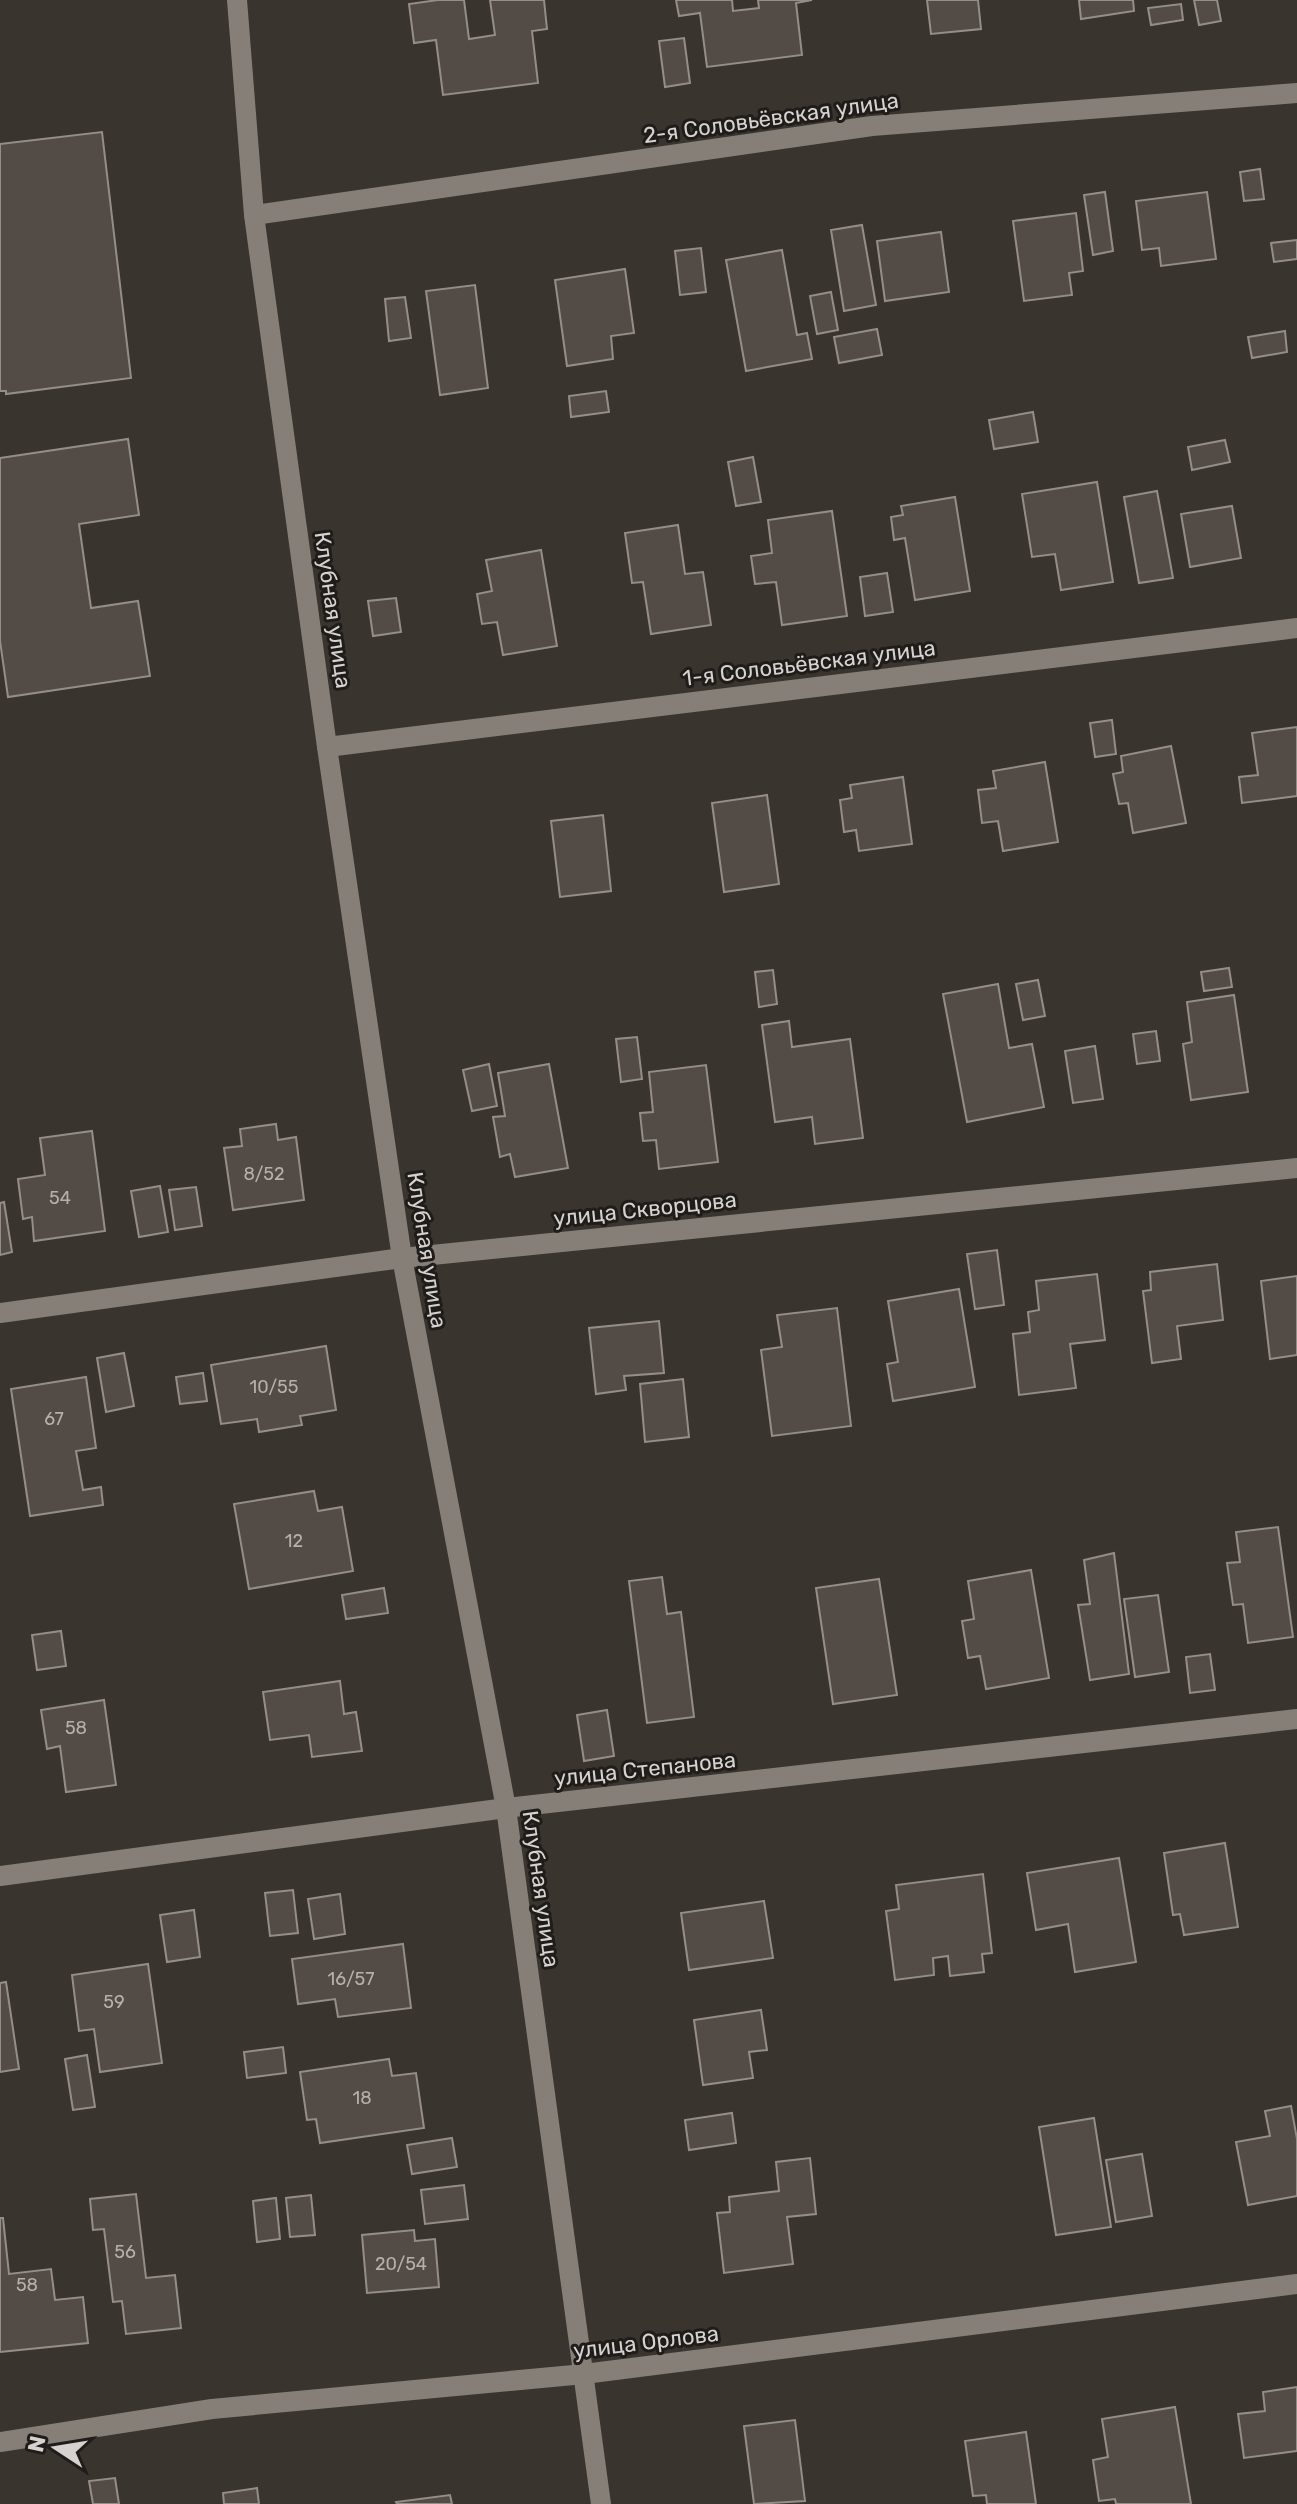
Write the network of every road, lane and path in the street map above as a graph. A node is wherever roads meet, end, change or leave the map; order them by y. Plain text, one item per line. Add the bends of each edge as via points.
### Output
1 (237, 0) edge
2 (1297, 93) edge
3 (254, 215) junction
4 (1297, 628) edge
5 (327, 747) junction
6 (1297, 1168) edge
7 (402, 1258) junction
8 (0, 1313) edge
9 (1297, 1719) edge
10 (506, 1808) junction
11 (0, 1876) edge
12 (1297, 2284) edge
13 (584, 2374) junction
14 (0, 2442) edge
15 (601, 2504) edge

1 - 3 street, Клубная улица
2 - 3 street, 2-я Соловьёвская улица via 872,126
3 - 5 street, Клубная улица
4 - 5 street, 1-я Соловьёвская улица
5 - 7 street, Клубная улица
6 - 7 street, улица Скворцова
7 - 8 street, улица Скворцова
7 - 10 street, Клубная улица
9 - 10 street, улица Степанова
10 - 11 street, улица Степанова
10 - 13 street, Клубная улица
12 - 13 street, улица Орлова
13 - 14 street, улица Орлова via 212,2409
13 - 15 street, Клубная улица

